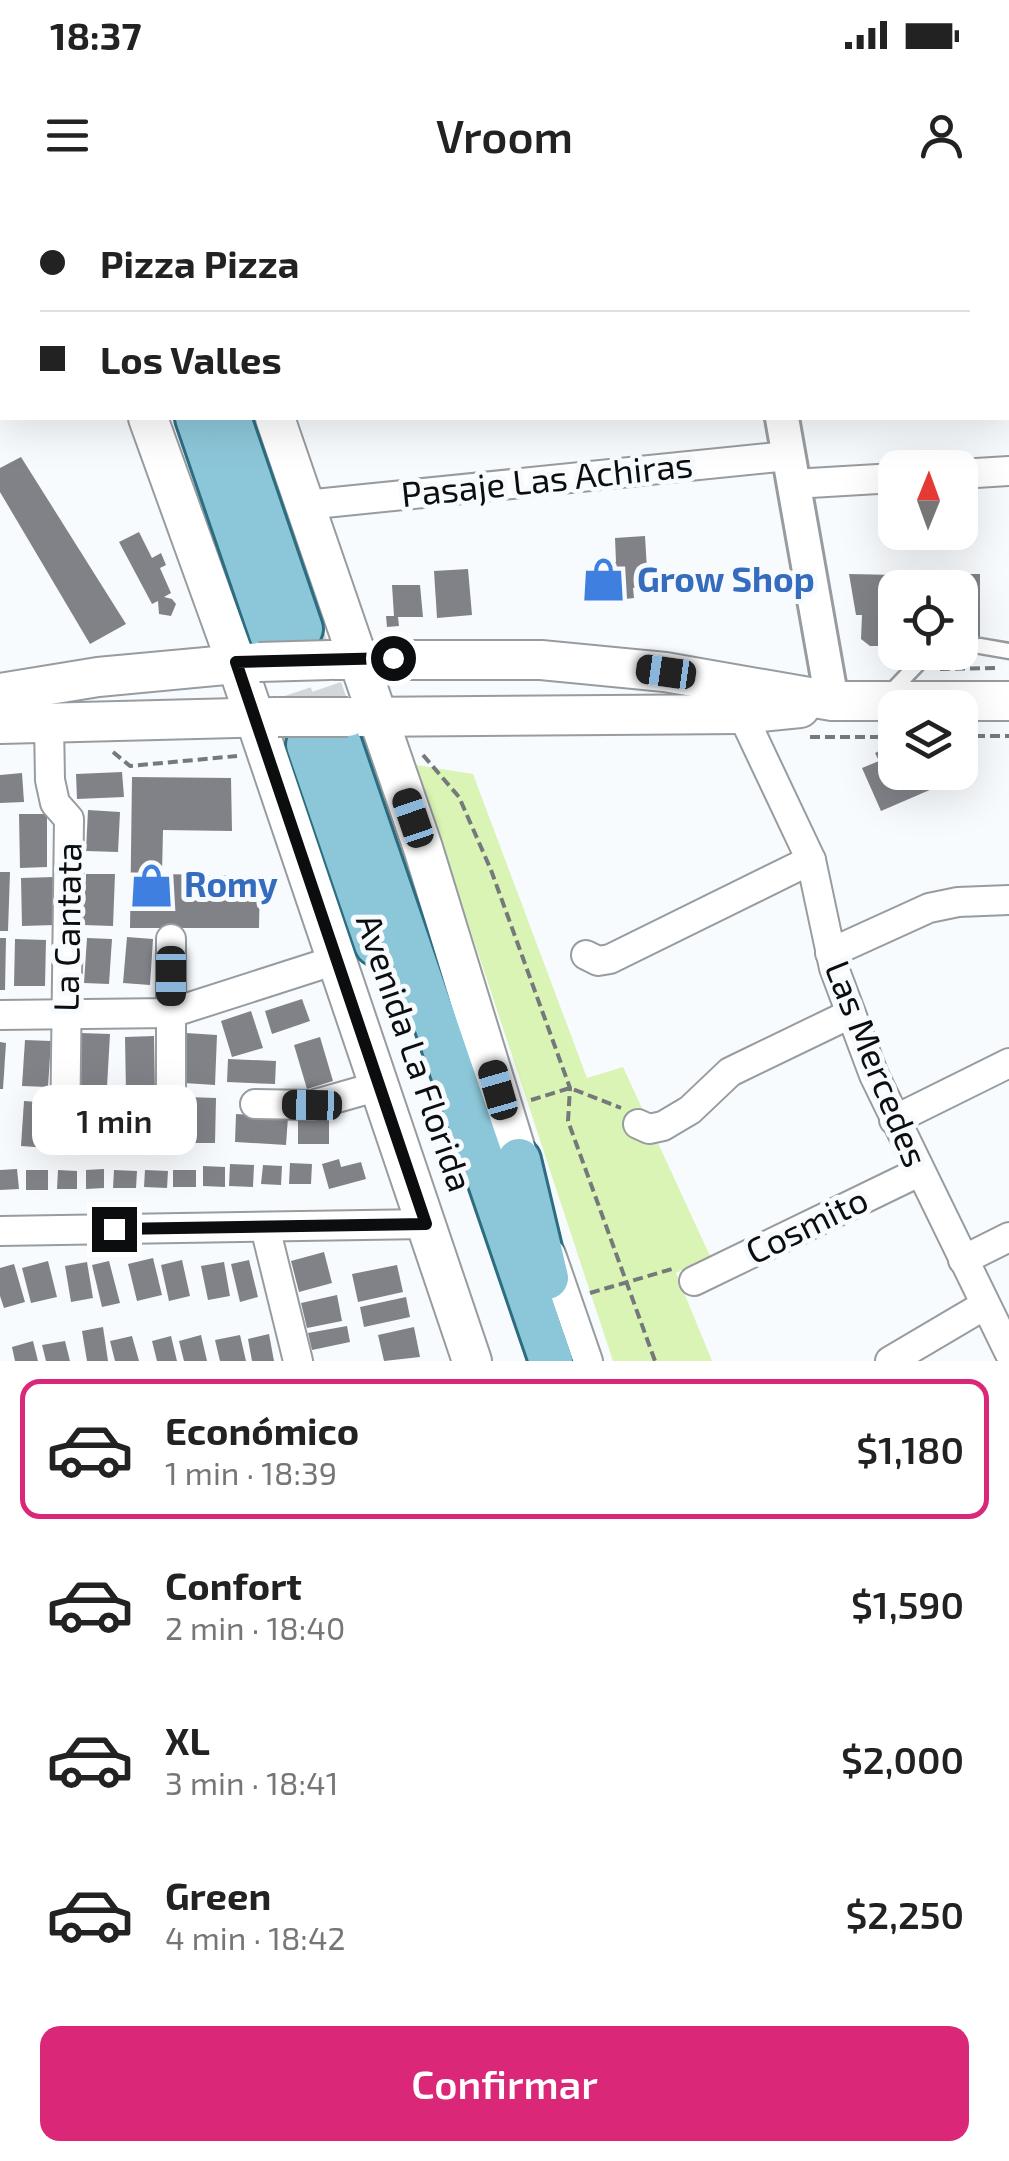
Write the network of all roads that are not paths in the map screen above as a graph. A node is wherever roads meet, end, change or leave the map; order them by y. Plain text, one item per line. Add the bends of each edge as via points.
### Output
1 (149, 420) edge
2 (198, 420) edge
3 (229, 420) edge
4 (277, 420) edge
5 (782, 420) edge
6 (791, 470) junction
7 (1009, 471) edge
8 (978, 473) edge
9 (878, 477) edge
10 (305, 505) junction
11 (980, 646) dead end
12 (267, 647) junction
13 (1009, 651) edge
14 (344, 659) junction
15 (912, 670) edge
16 (893, 690) edge
17 (0, 693) edge
18 (832, 701) junction
19 (878, 701) edge
20 (978, 701) edge
21 (1009, 701) edge
22 (742, 714) junction
23 (48, 723) junction
24 (0, 724) edge
25 (322, 727) junction
26 (811, 860) junction
27 (1009, 900) edge
28 (171, 939) dead end
29 (830, 953) junction
30 (586, 955) dead end
31 (336, 960) junction
32 (171, 1012) junction
33 (850, 1014) junction
34 (0, 1015) edge
35 (67, 1016) junction
36 (1009, 1063) edge
37 (379, 1086) junction
38 (256, 1104) dead end
39 (171, 1117) dead end
40 (894, 1120) junction
41 (638, 1124) road end
42 (65, 1138) dead end
43 (519, 1160) junction
44 (919, 1172) junction
45 (426, 1224) junction
46 (265, 1226) junction
47 (0, 1231) edge
48 (1009, 1237) edge
49 (963, 1260) junction
50 (694, 1281) road end
51 (985, 1304) junction
52 (1009, 1352) edge
53 (298, 1361) edge
54 (472, 1361) edge
55 (519, 1361) edge
56 (550, 1361) edge
57 (566, 1361) edge
58 (588, 1361) edge
59 (890, 1361) edge

1 - 12 main road, Avenida La Florida
2 - 12 main road, Avenida La Florida
3 - 12 main road, Avenida La Florida
4 - 10 main road, Avenida La Florida
5 - 6 street
6 - 9 street, Pasaje Las Achiras
6 - 10 street, Pasaje Las Achiras
6 - 18 street
7 - 8 street
10 - 14 main road, Avenida La Florida
11 - 13 lane
12 - 14 main road, bridge
12 - 17 main road
12 - 25 main road, Avenida La Florida
14 - 18 main road via 589,663
14 - 25 main road, Avenida La Florida
15 - 16 lane
18 - 19 main road
18 - 22 main road
20 - 21 main road
22 - 25 main road
22 - 26 street, Las Mercedes
23 - 24 main road
23 - 25 main road
23 - 35 street, La Cantata via 55,803 69,819
25 - 31 main road, Avenida La Florida
25 - 43 main road, Avenida La Florida via 454,942
25 - 55 main road, Avenida La Florida
25 - 56 main road, Avenida La Florida
26 - 29 street, Las Mercedes
26 - 30 street via 610,959
27 - 29 street via 928,908
28 - 32 street
29 - 33 street, Las Mercedes
31 - 32 street
31 - 37 main road, Avenida La Florida
32 - 35 street
32 - 39 street
33 - 40 street, Las Mercedes
33 - 41 street via 730,1072 663,1126
34 - 35 street
35 - 42 street, La Cantata
36 - 40 street
37 - 38 street via 312,1105
37 - 45 main road, Avenida La Florida
40 - 44 street, Las Mercedes
43 - 57 main road
43 - 58 street, Avenida La Florida
44 - 49 street, Las Mercedes
44 - 50 street, Cosmito
45 - 46 street
45 - 54 main road, Avenida La Florida
46 - 47 street
46 - 53 street
48 - 49 street
49 - 51 street, Las Mercedes
51 - 52 street, Las Mercedes
51 - 59 street

